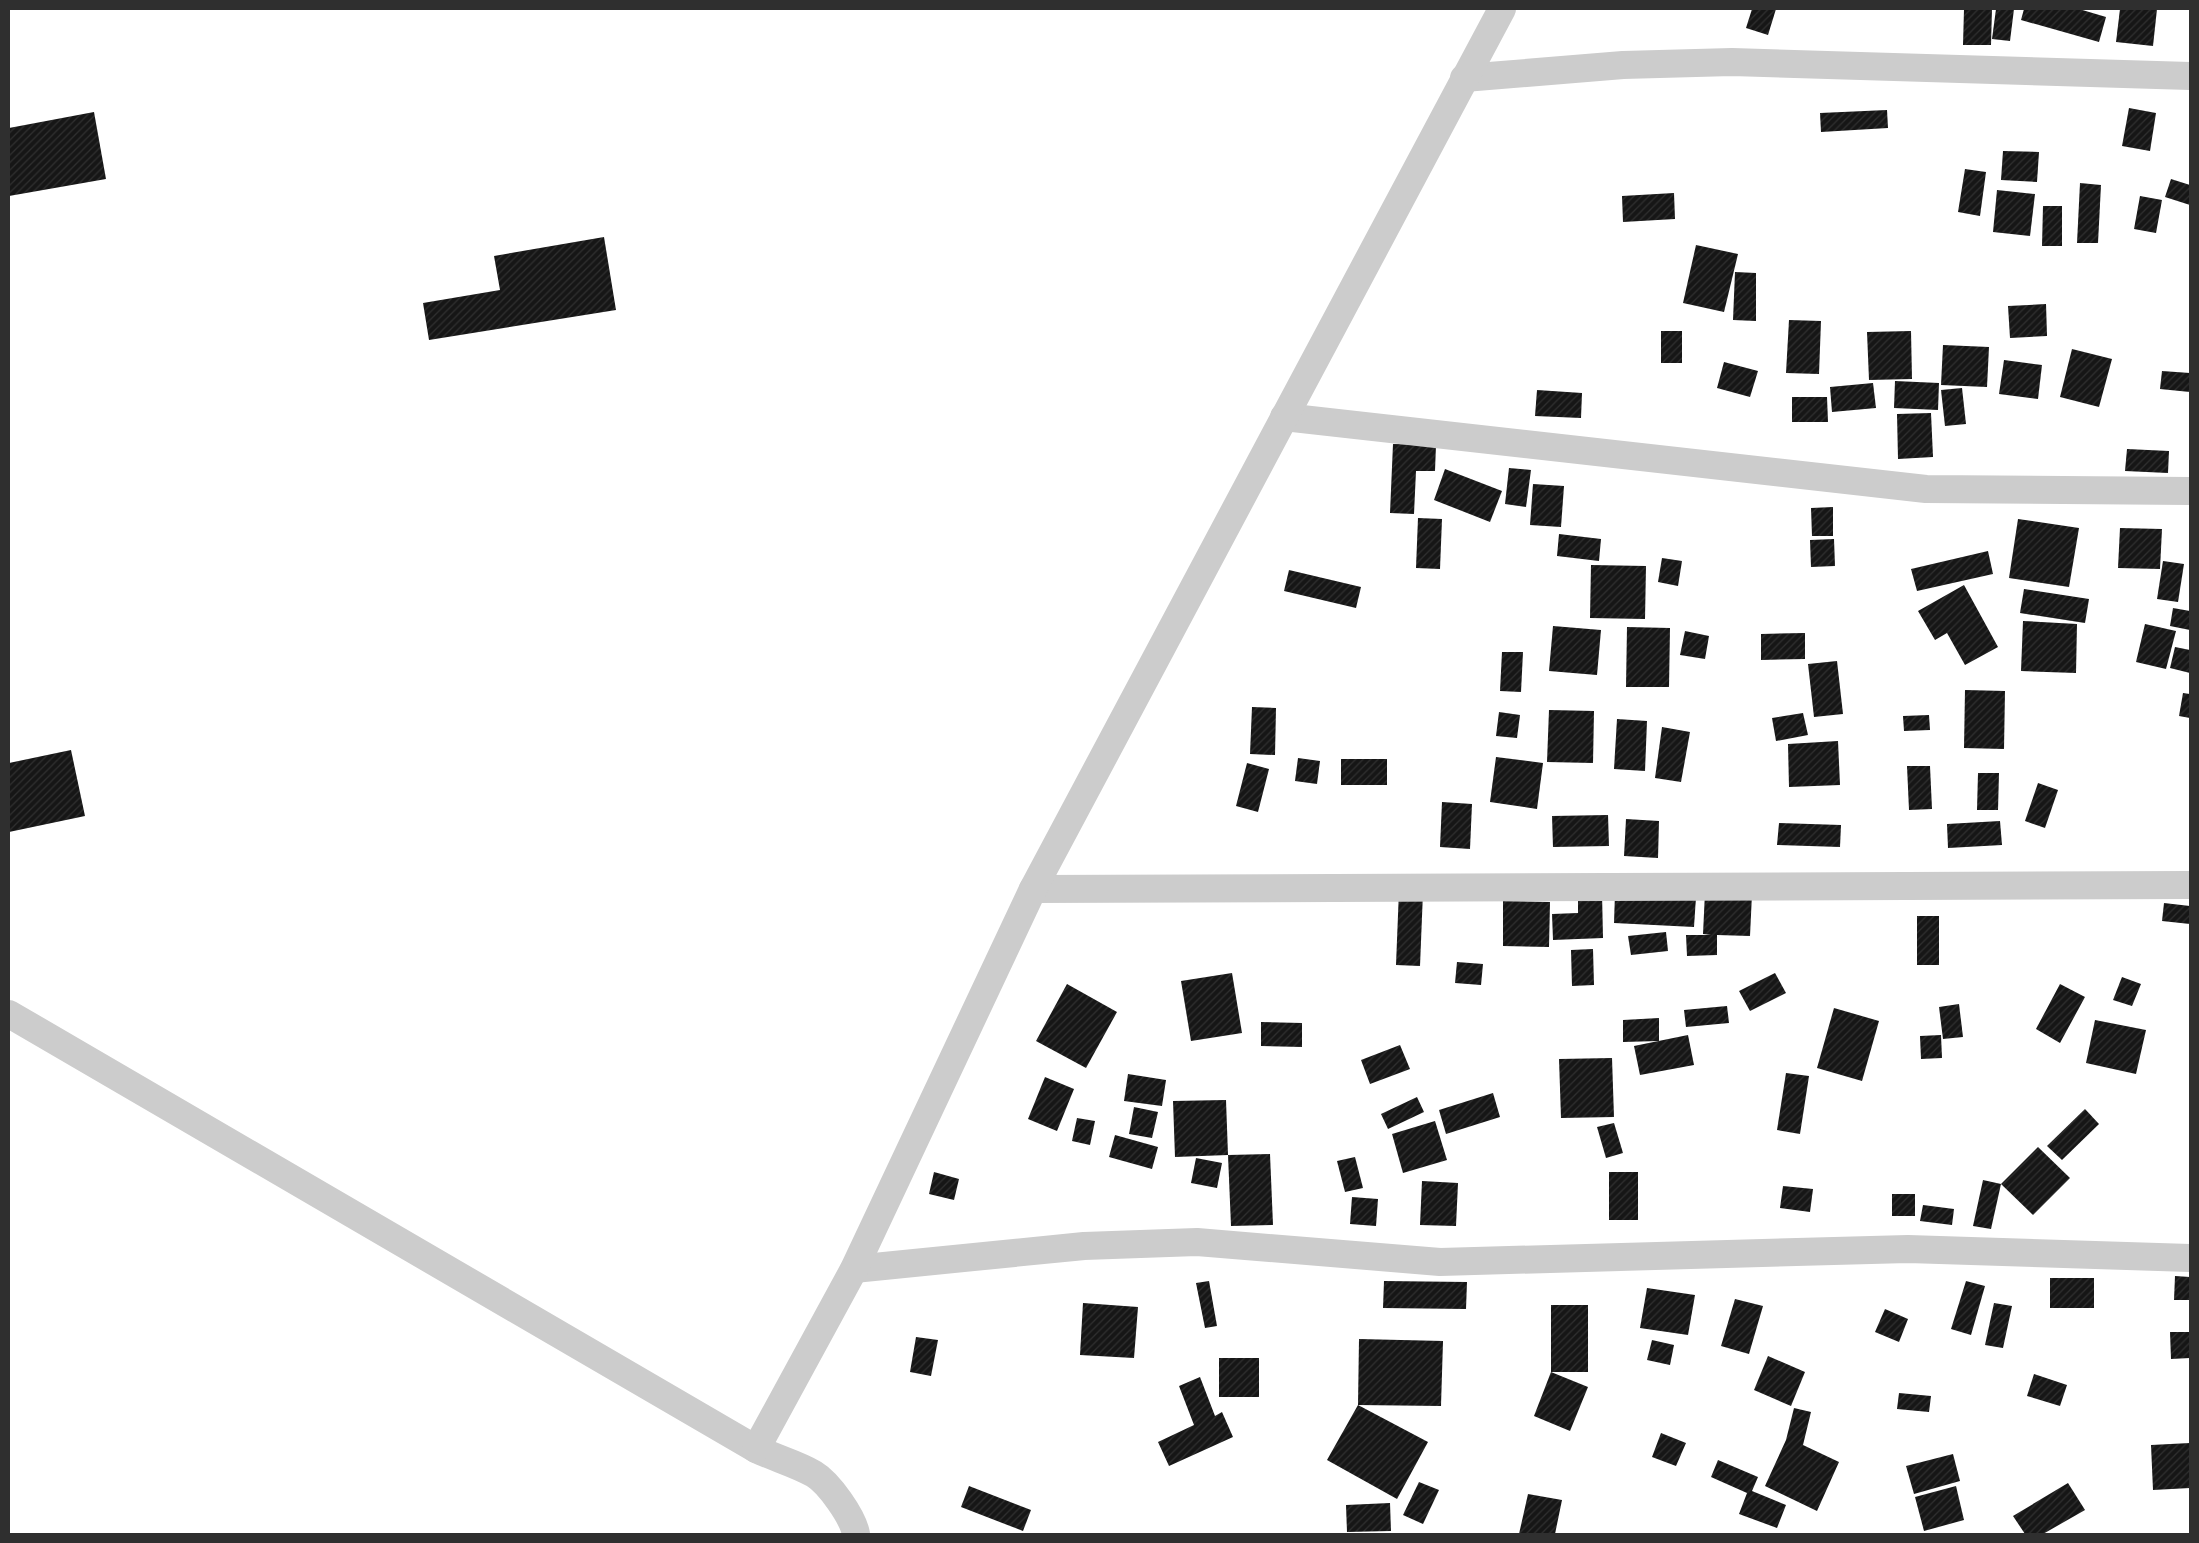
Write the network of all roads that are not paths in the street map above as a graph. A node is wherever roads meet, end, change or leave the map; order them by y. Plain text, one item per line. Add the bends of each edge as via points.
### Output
1 (1502, 9) edge
2 (2190, 76) edge
3 (1464, 78) junction
4 (1284, 417) junction
5 (2190, 491) edge
6 (2190, 885) edge
7 (1032, 889) junction
8 (9, 1014) edge
9 (2190, 1258) edge
10 (854, 1269) junction
11 (756, 1450) junction
12 (856, 1534) edge

1 - 3 street
2 - 3 street via 1732,62 1623,65
3 - 4 street
4 - 5 street via 1926,489
4 - 7 street
6 - 7 street
7 - 10 street
8 - 11 street
9 - 10 street via 1908,1249 1440,1262 1197,1242 1084,1246
10 - 11 street
11 - 12 street via 815,1475 837,1499 854,1524

